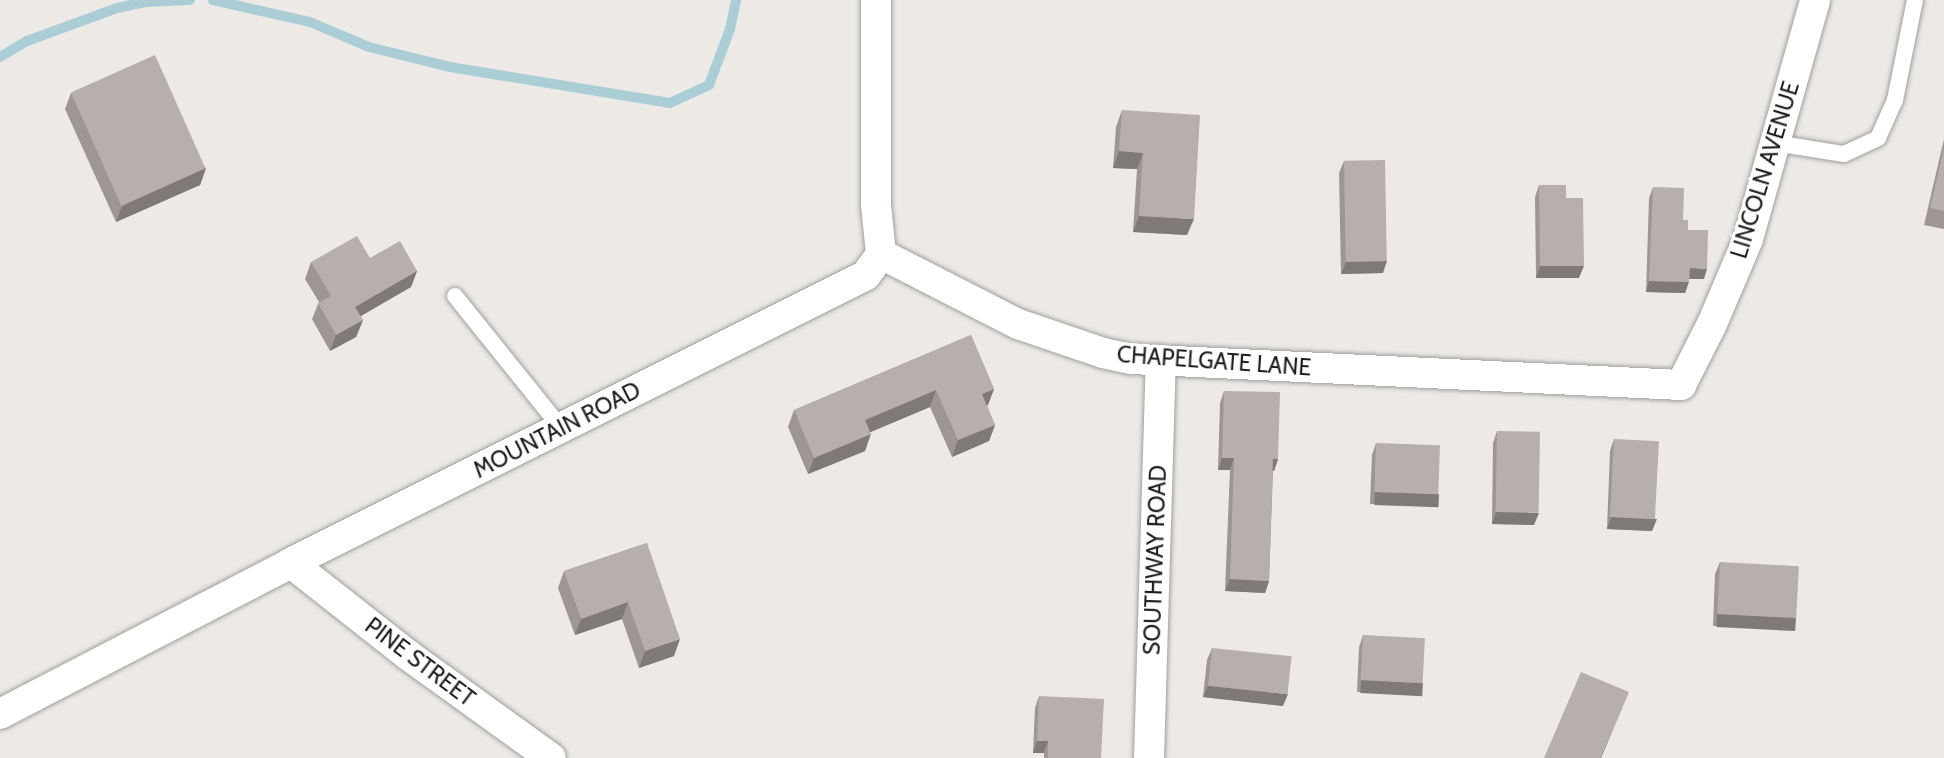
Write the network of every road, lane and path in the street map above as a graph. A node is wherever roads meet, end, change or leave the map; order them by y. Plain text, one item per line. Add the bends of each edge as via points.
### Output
1 (876, 0) edge
2 (1815, 0) edge
3 (1915, 0) edge
4 (1775, 143) junction
5 (881, 254) junction
6 (456, 296) dead end
7 (1161, 362) junction
8 (1568, 380) joint
9 (561, 428) junction
10 (291, 563) junction
11 (0, 714) edge
12 (551, 758) edge
13 (1149, 758) edge

1 - 5 street via 876,205
2 - 4 street, LINCOLN AVENUE
3 - 4 lane via 1895,100 1878,138 1844,154
4 - 8 street, LINCOLN AVENUE via 1748,239 1681,385
5 - 7 street, CHAPELGATE LANE via 1018,324 1103,354
5 - 9 street, MOUNTAIN ROAD via 866,275
6 - 9 lane
7 - 8 street, CHAPELGATE LANE
7 - 13 street, SOUTHWAY ROAD
9 - 10 street, MOUNTAIN ROAD
10 - 11 street, MOUNTAIN ROAD
10 - 12 street, PINE STREET

